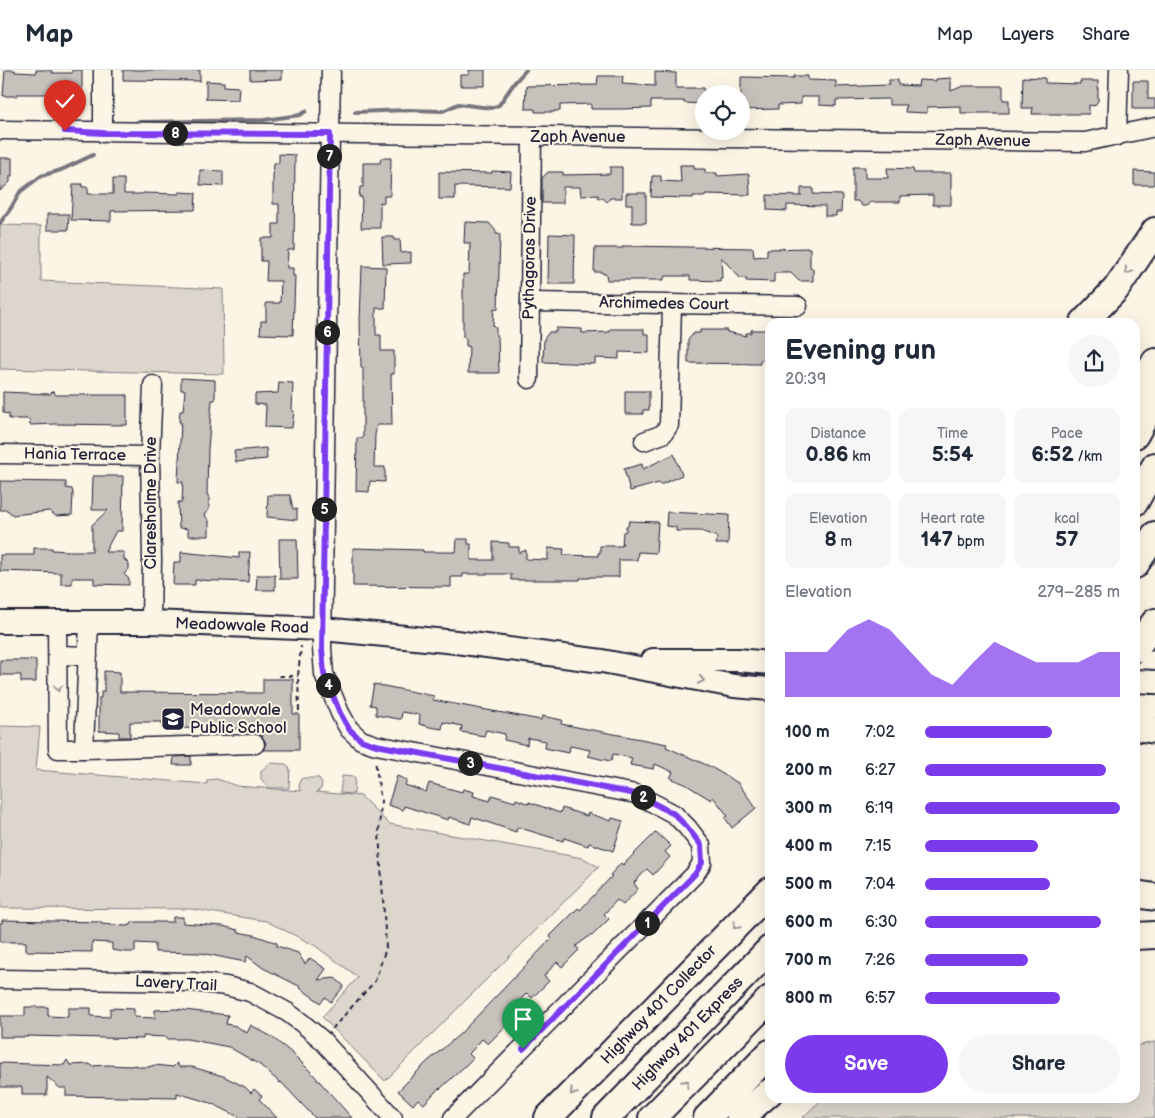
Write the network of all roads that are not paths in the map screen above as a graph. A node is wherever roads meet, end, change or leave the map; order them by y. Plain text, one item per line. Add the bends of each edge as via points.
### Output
1 (103, 70) edge
2 (330, 70) edge
3 (1119, 70) edge
4 (1155, 127) edge
5 (0, 130) edge
6 (103, 133) junction
7 (330, 134) junction
8 (1117, 136) junction
9 (532, 137) junction
10 (1155, 231) edge
11 (530, 302) junction
12 (672, 304) junction
13 (798, 306) dead end
14 (1088, 318) edge
15 (1155, 362) edge
16 (529, 380) dead end
17 (153, 385) dead end
18 (1140, 390) edge
19 (1155, 399) edge
20 (1140, 426) edge
21 (644, 441) dead end
22 (0, 454) edge
23 (150, 456) junction
24 (1155, 466) edge
25 (1140, 493) edge
26 (1155, 535) edge
27 (1140, 558) edge
28 (0, 622) edge
29 (57, 622) junction
30 (89, 622) junction
31 (151, 622) junction
32 (1155, 622) edge
33 (323, 629) junction
34 (1140, 642) edge
35 (58, 655) junction
36 (88, 656) junction
37 (602, 661) junction
38 (765, 663) edge
39 (1155, 663) edge
40 (1140, 681) edge
41 (1155, 682) edge
42 (1140, 684) edge
43 (765, 689) edge
44 (1140, 706) edge
45 (1155, 706) edge
46 (1140, 728) edge
47 (1155, 730) edge
48 (255, 744) dead end
49 (84, 749) junction
50 (1140, 894) edge
51 (765, 896) edge
52 (1155, 896) edge
53 (1155, 935) edge
54 (1140, 936) edge
55 (765, 954) edge
56 (0, 978) edge
57 (765, 1003) edge
58 (765, 1058) edge
59 (765, 1096) edge
60 (393, 1118) edge
61 (453, 1118) edge
62 (548, 1118) edge
63 (606, 1118) edge
64 (652, 1118) edge
65 (707, 1118) edge
66 (740, 1118) edge

1 - 6 street
2 - 7 street
3 - 8 street
4 - 8 street, Zaph Avenue
5 - 6 street, Zaph Avenue
6 - 7 street, Zaph Avenue
7 - 9 street, Zaph Avenue
7 - 33 street
8 - 9 street, Zaph Avenue via 1085,142
9 - 11 street, Pythagoras Drive
10 -> 14 highway via 1116,289
11 - 12 street, Archimedes Court
11 - 16 street, Pythagoras Drive
12 - 13 street, Archimedes Court
12 - 21 street via 669,425 663,434
15 - 18 highway
17 - 23 street, Claresholme Drive
19 - 20 highway
22 - 23 street, Hania Terrace
23 - 31 street, Claresholme Drive
24 - 25 highway
26 - 27 highway
28 - 29 main road, Meadowvale Road
29 - 30 main road, Meadowvale Road
29 - 35 street
30 - 31 main road, Meadowvale Road
30 - 36 street
31 - 33 main road, Meadowvale Road
32 - 34 highway
33 - 37 main road, Meadowvale Road
33 - 61 street via 324,674 340,713 349,729 361,740 636,794 674,814 701,845 702,863 695,874
35 - 36 street
35 -> 49 street via 58,749
36 - 49 street
37 - 38 main road, Meadowvale Road
37 -> 43 main road, Meadowvale Road via 734,686
39 - 42 highway
40 - 41 main road, bridge
44 - 45 main road
46 - 47 highway
48 - 49 street
50 - 52 highway
51 -> 62 highway, Highway 401 Collector
53 - 54 highway
55 - 63 highway, Highway 401 Express
56 - 60 street, Lavery Trail via 193,982 250,992 302,1023 322,1040
64 -> 57 highway, Highway 401 Express
58 - 65 highway
59 - 66 highway

